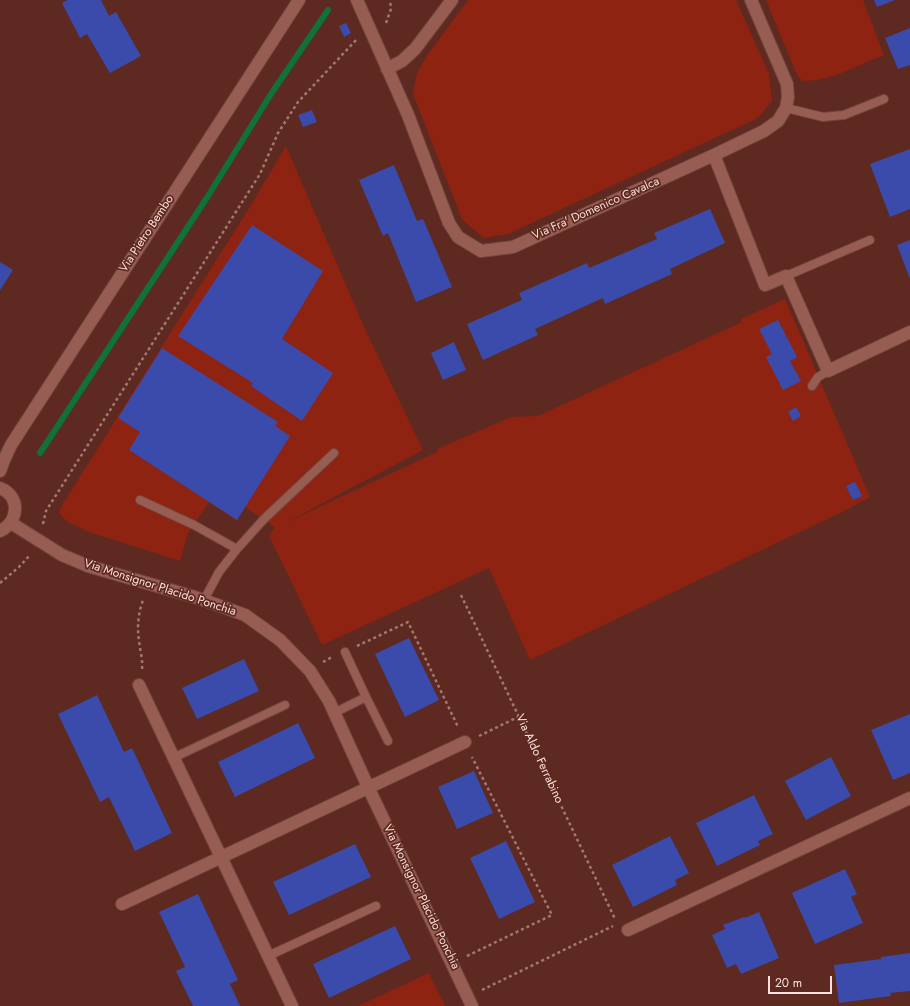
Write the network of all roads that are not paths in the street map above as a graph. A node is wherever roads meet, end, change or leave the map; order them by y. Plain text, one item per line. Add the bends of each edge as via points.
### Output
1 (299, 0) edge
2 (357, 0) edge
3 (452, 0) edge
4 (752, 0) edge
5 (387, 69) junction
6 (884, 99) dead end
7 (786, 108) junction
8 (714, 155) junction
9 (870, 240) dead end
10 (786, 276) junction
11 (910, 332) edge
12 (828, 371) junction
13 (812, 386) dead end
14 (334, 453) dead end
15 (0, 471) edge
16 (0, 488) edge
17 (140, 500) dead end
18 (11, 523) junction
19 (0, 531) edge
20 (237, 549) junction
21 (204, 600) junction
22 (345, 652) road end
23 (139, 685) road end
24 (366, 697) junction
25 (285, 705) dead end
26 (334, 713) junction
27 (388, 741) dead end
28 (465, 742) road end
29 (174, 758) junction
30 (369, 788) junction
31 (910, 798) edge
32 (221, 858) junction
33 (122, 904) dead end
34 (376, 906) dead end
35 (628, 930) dead end
36 (268, 956) junction
37 (470, 1001) edge
38 (292, 1006) edge

1 - 15 street, Via Pietro Bembo via 11,445
2 - 5 street, Via Fra' Domenico Cavalca
3 - 5 street via 415,49 402,61
4 - 7 street via 787,84
5 - 8 street, Via Fra' Domenico Cavalca via 408,115 449,223 458,237 481,252 513,247
6 - 7 lane via 844,115 823,117
7 - 8 street, Via Fra' Domenico Cavalca via 778,121 764,131
8 - 10 street via 765,285
9 - 10 lane
10 - 12 street
11 - 12 street
12 - 13 lane via 818,377
14 - 20 lane via 264,519
16 - 18 street via 14,500 14,516
17 - 20 lane via 194,525
18 - 19 street
18 - 21 street, Via Monsignor Placido Ponchia via 62,555 88,566
20 - 21 lane via 219,572
21 - 26 street, Via Monsignor Placido Ponchia via 245,615 280,640 310,671
22 - 24 lane
23 - 29 street
24 - 26 lane
24 - 27 lane
25 - 29 lane
26 - 30 street, Via Monsignor Placido Ponchia
28 - 30 street
29 - 32 street
30 - 32 street
30 - 37 street, Via Monsignor Placido Ponchia
31 - 35 street
32 - 33 street
32 - 36 street
34 - 36 lane
36 - 38 street

